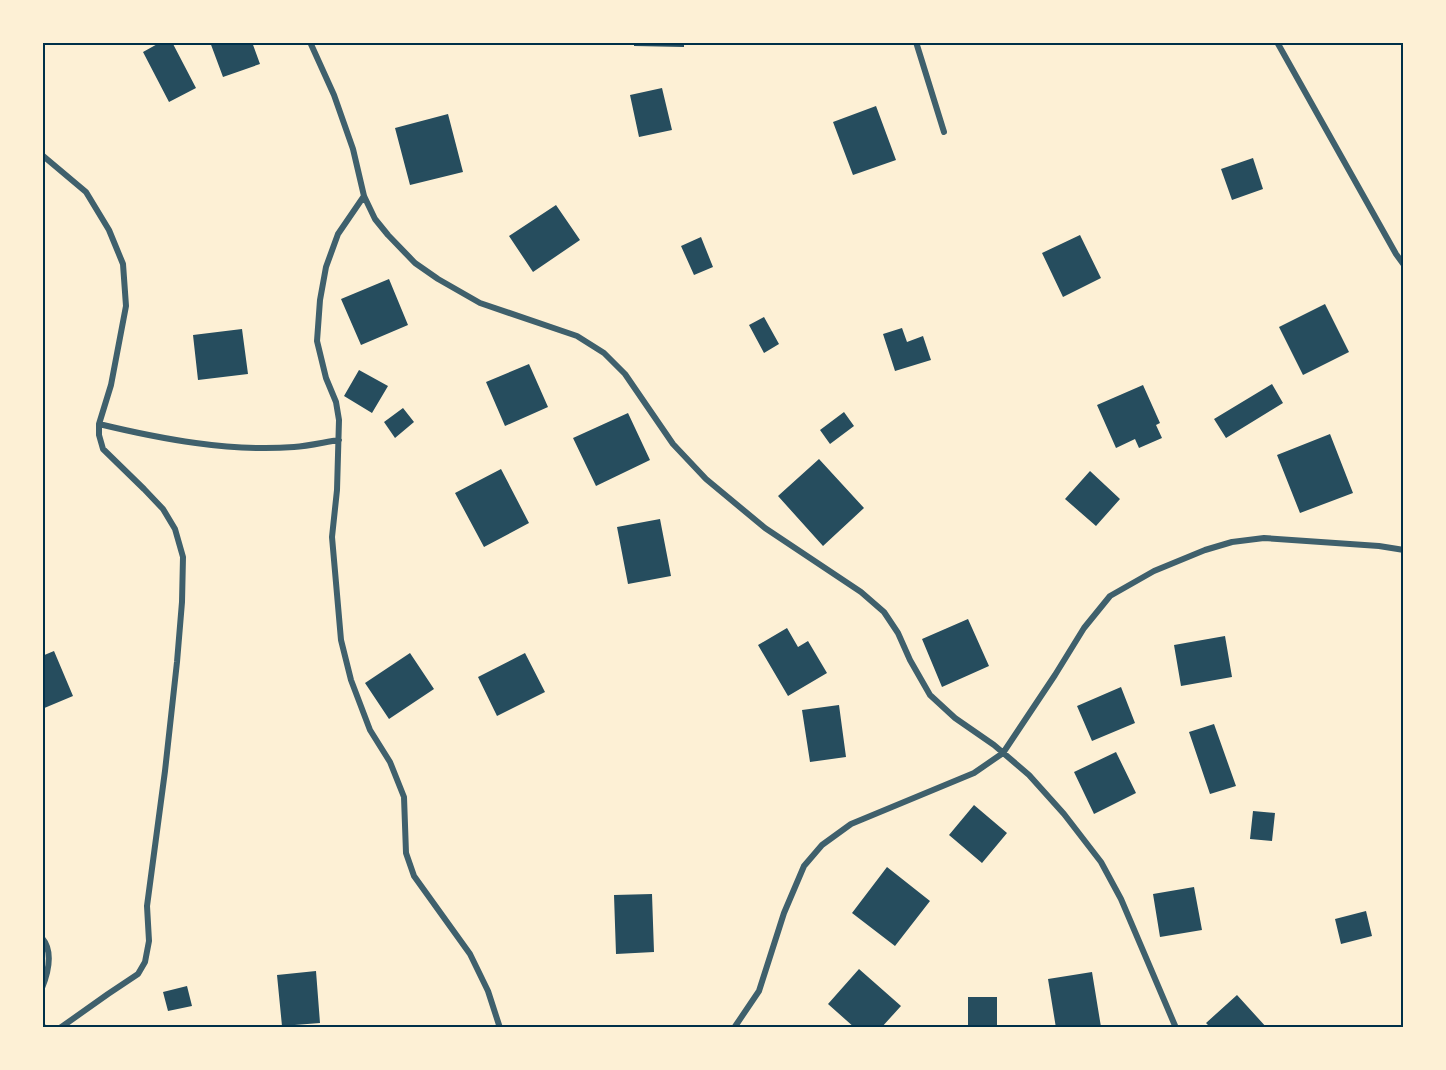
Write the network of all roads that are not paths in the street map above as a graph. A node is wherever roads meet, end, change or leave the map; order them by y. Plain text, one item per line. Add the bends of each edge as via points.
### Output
1 (310, 42) edge
2 (916, 42) edge
3 (1278, 42) edge
4 (944, 132) dead end
5 (42, 154) edge
6 (364, 196) junction
7 (1404, 265) edge
8 (99, 424) junction
9 (339, 440) junction
10 (1404, 550) edge
11 (1003, 753) junction
12 (42, 938) edge
13 (42, 988) edge
14 (60, 1028) edge
15 (500, 1028) edge
16 (734, 1028) edge
17 (1176, 1028) edge

1 - 6 street via 353,149
2 - 4 street
3 - 7 street
5 - 8 street via 86,192 109,230 123,264 126,306
6 - 9 street via 338,234 320,300 317,341 336,402
6 - 11 street via 388,235 415,263 438,279 480,303 578,336 604,353 625,374 672,444 706,479 765,528 861,592 884,612 930,695
8 - 9 street via 169,439 242,448 295,447
8 - 14 street via 103,449 163,509 175,529 183,557 182,602 147,906 149,941 145,962 138,974
9 - 15 street via 332,537 341,640 351,680 370,730 390,762 404,796 406,853 414,876 470,954
10 - 11 street via 1264,538 1232,542 1154,571 1110,596 1084,628
11 - 16 street via 974,773 851,824 822,845 804,866 759,991
11 - 17 street via 1050,798 1101,862
12 - 13 street via 49,968

